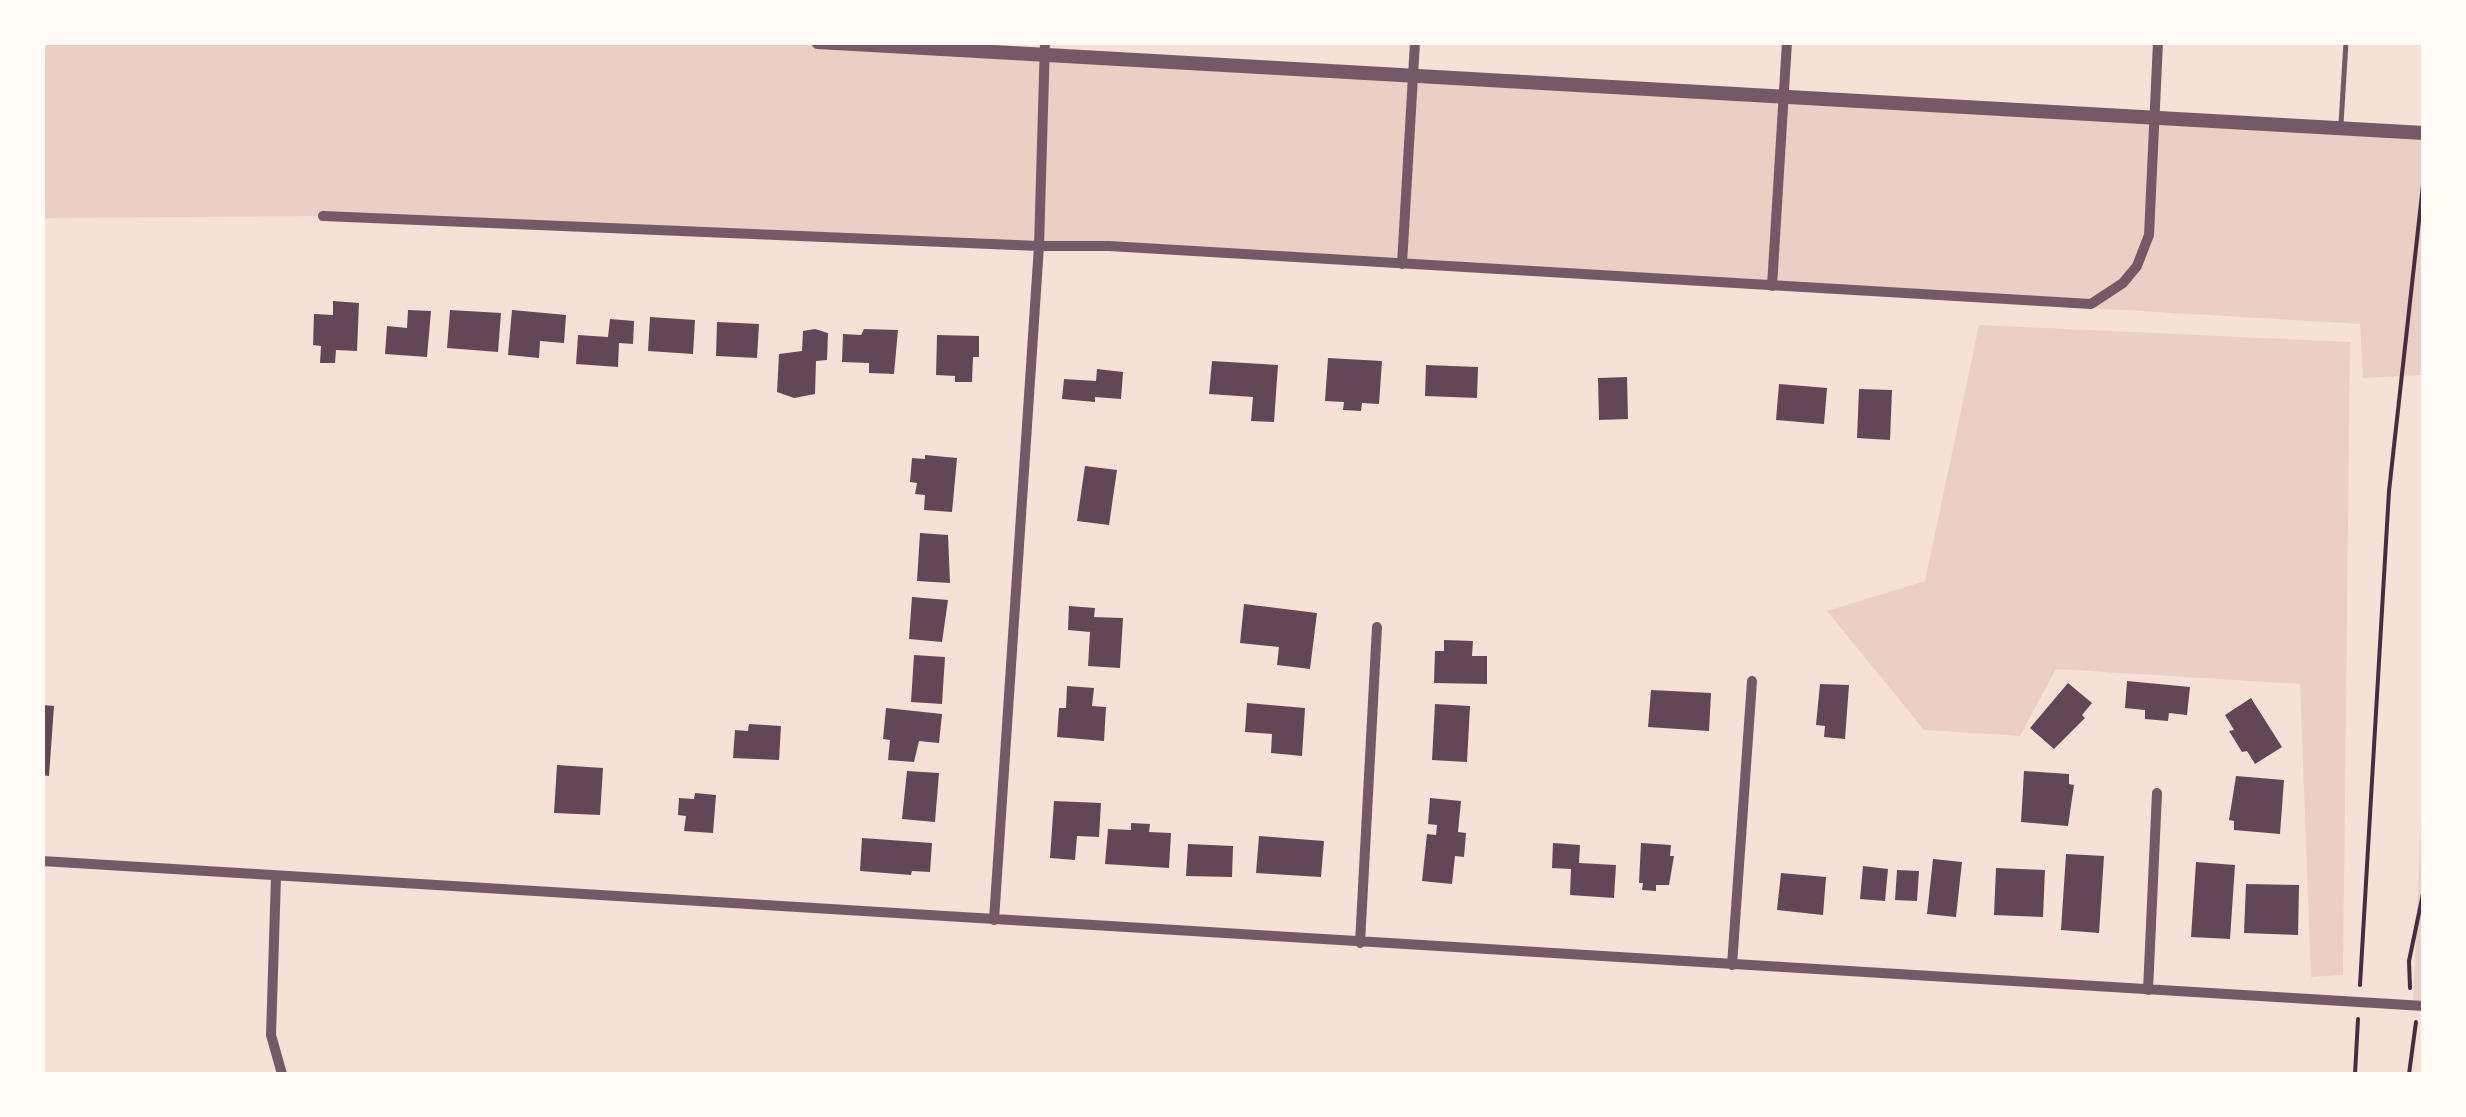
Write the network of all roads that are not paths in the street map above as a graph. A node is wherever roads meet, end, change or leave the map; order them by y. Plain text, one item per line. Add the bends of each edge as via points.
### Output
1 (818, 42) edge
2 (1415, 42) edge
3 (1787, 42) edge
4 (2158, 42) edge
5 (2346, 42) edge
6 (1044, 49) edge
7 (1413, 77) junction
8 (1784, 98) junction
9 (2154, 118) junction
10 (2341, 128) junction
11 (2424, 133) edge
12 (323, 216) dead end
13 (1039, 246) junction
14 (1402, 264) junction
15 (1772, 286) junction
16 (1376, 627) dead end
17 (1752, 682) dead end
18 (2156, 792) dead end
19 (42, 861) edge
20 (276, 877) junction
21 (994, 920) junction
22 (1360, 943) junction
23 (1732, 965) junction
24 (2148, 990) junction
25 (2424, 1006) edge
26 (282, 1074) edge

1 - 6 street
2 - 7 street
3 - 8 street
4 - 9 street
5 - 10 lane
6 - 7 street
6 - 13 street
7 - 8 street
7 - 14 street
8 - 9 street
8 - 15 street
9 - 10 street
9 - 15 street via 2148,235 2123,283 2090,304
10 - 11 street
12 - 13 street
13 - 14 street
13 - 21 street
14 - 15 street
16 - 22 street
17 - 23 street
18 - 24 street
19 - 20 street
20 - 21 street
20 - 26 street via 271,1035
21 - 22 street
22 - 23 street
23 - 24 street
24 - 25 street

